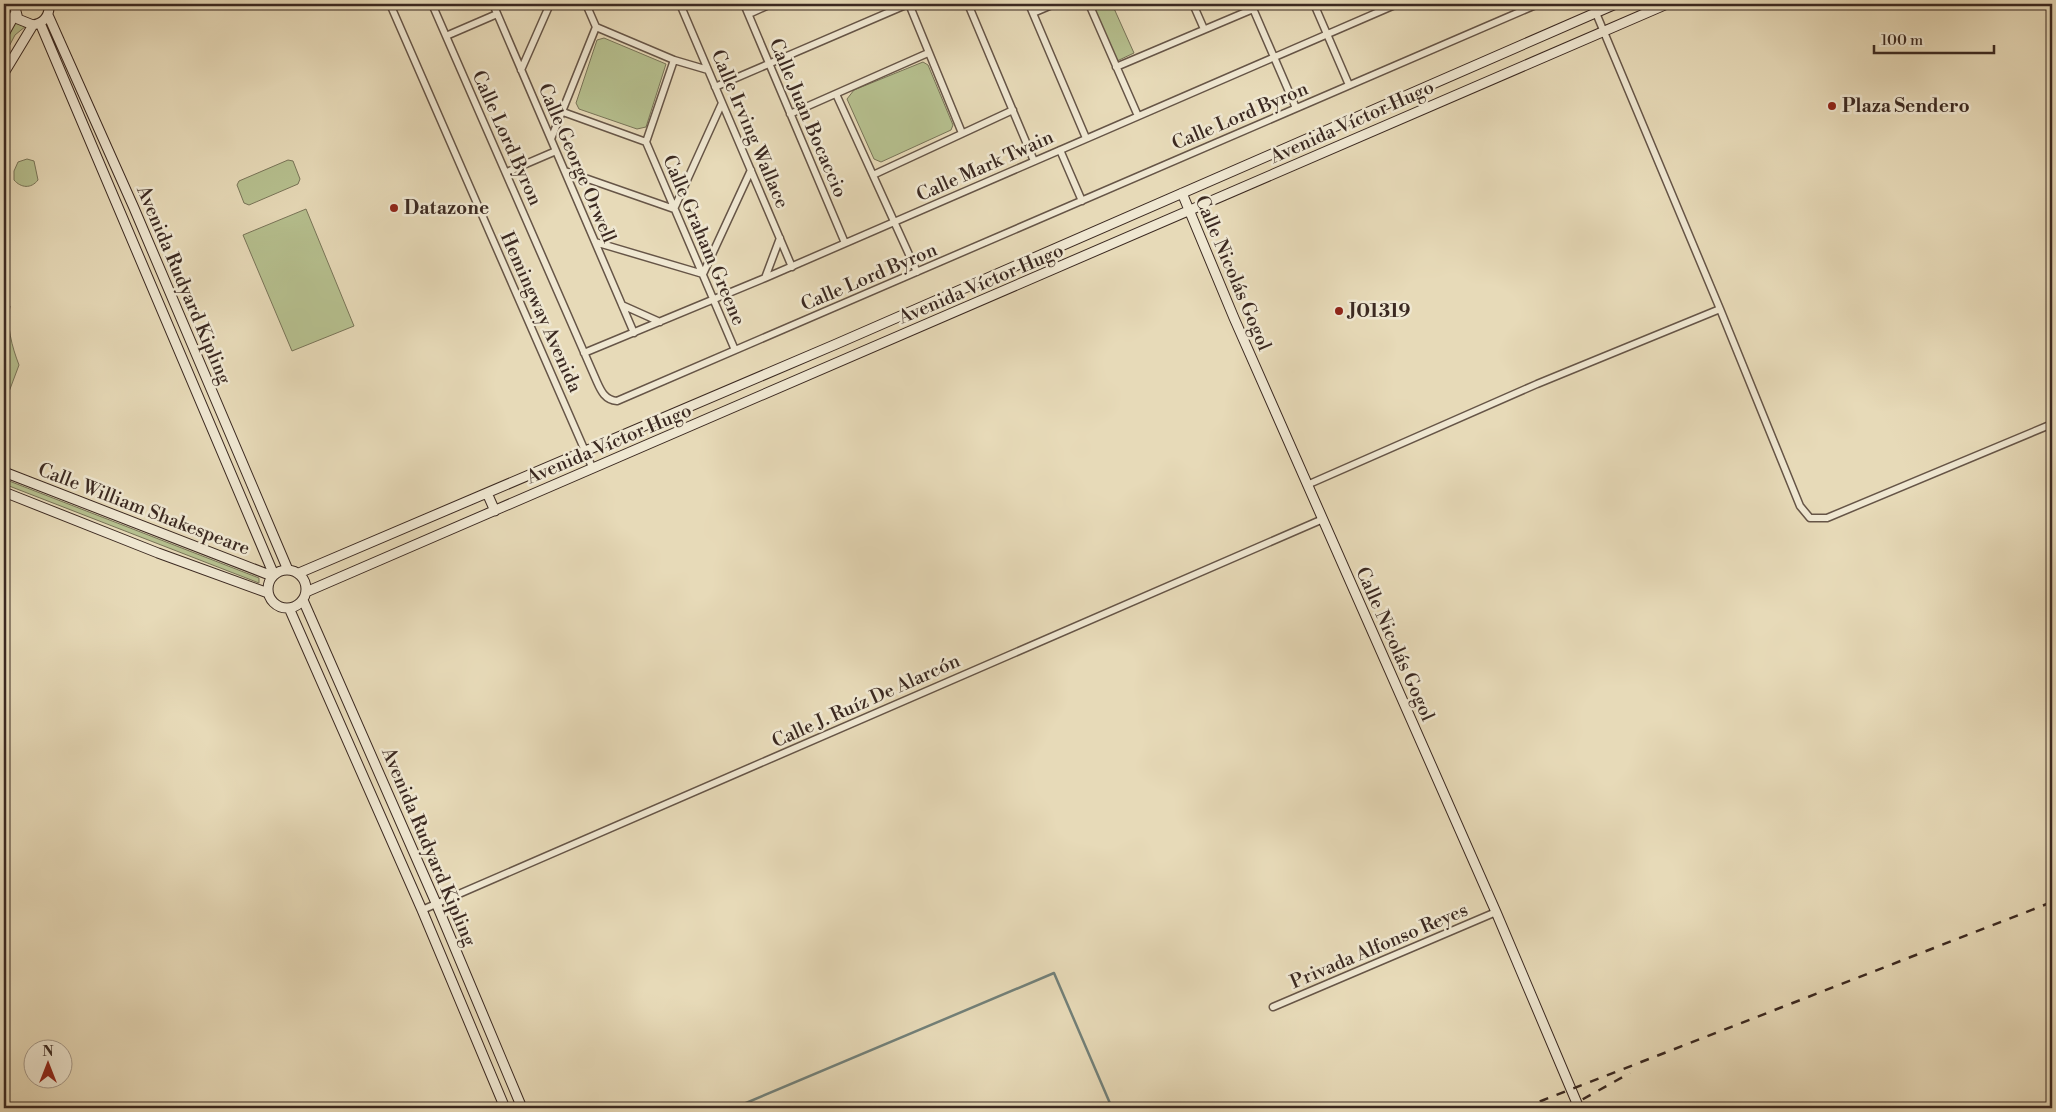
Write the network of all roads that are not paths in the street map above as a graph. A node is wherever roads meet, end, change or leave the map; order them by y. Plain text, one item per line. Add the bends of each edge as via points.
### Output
1 (14, 4) edge
2 (390, 4) edge
3 (432, 4) edge
4 (493, 4) edge
5 (550, 4) edge
6 (586, 4) edge
7 (680, 4) edge
8 (744, 4) edge
9 (771, 4) edge
10 (909, 4) edge
11 (968, 4) edge
12 (1029, 4) edge
13 (1054, 4) edge
14 (1089, 4) edge
15 (1193, 4) edge
16 (1314, 4) edge
17 (1373, 4) edge
18 (1397, 4) edge
19 (1538, 4) edge
20 (1616, 4) edge
21 (1667, 4) edge
22 (1252, 6) edge
23 (50, 7) edge
24 (1377, 12) junction
25 (1596, 12) junction
26 (1033, 13) junction
27 (15, 14) junction
28 (497, 14) junction
29 (749, 14) junction
30 (36, 24) junction
31 (596, 27) junction
32 (1204, 29) junction
33 (1604, 31) junction
34 (4, 34) edge
35 (1327, 34) junction
36 (446, 36) junction
37 (928, 53) junction
38 (1274, 57) junction
39 (674, 60) junction
40 (769, 64) junction
41 (1116, 67) junction
42 (521, 70) junction
43 (708, 70) junction
44 (4, 73) edge
45 (1349, 85) junction
46 (715, 87) junction
47 (836, 94) junction
48 (722, 102) junction
49 (1296, 108) junction
50 (1012, 110) junction
51 (563, 112) junction
52 (790, 114) junction
53 (1138, 116) junction
54 (962, 133) junction
55 (1086, 138) junction
56 (551, 139) junction
57 (646, 142) junction
58 (1060, 150) junction
59 (556, 151) junction
60 (1034, 161) junction
61 (751, 170) junction
62 (565, 171) junction
63 (507, 172) junction
64 (873, 175) junction
65 (1182, 193) junction
66 (1082, 201) junction
67 (674, 210) junction
68 (1189, 212) junction
69 (894, 222) junction
70 (780, 238) junction
71 (595, 242) junction
72 (845, 243) junction
73 (792, 267) junction
74 (918, 272) junction
75 (703, 274) junction
76 (765, 278) junction
77 (714, 299) junction
78 (622, 305) junction
79 (1720, 309) junction
80 (660, 322) junction
81 (634, 333) junction
82 (736, 350) junction
83 (584, 353) junction
84 (2052, 424) edge
85 (586, 451) junction
86 (592, 467) junction
87 (4, 472) edge
88 (1307, 485) junction
89 (4, 492) edge
90 (487, 493) junction
91 (496, 511) junction
92 (1323, 519) junction
93 (288, 570) junction
94 (299, 573) junction
95 (273, 575) junction
96 (268, 593) junction
97 (305, 596) junction
98 (289, 608) junction
99 (436, 903) junction
100 (422, 910) junction
101 (1496, 912) junction
102 (1273, 1007) dead end
103 (504, 1108) edge
104 (522, 1108) edge
105 (1579, 1108) edge

1 - 27 street
2 - 85 street, Hemingway Avenida
3 - 36 street, Calle Lord Byron
4 - 28 street, Calle George Orwell
5 - 42 street
6 - 31 street
7 - 43 street, Calle Irving Wallace
8 - 29 street, Calle Juan Bocaccio
9 - 29 street
10 - 37 street
10 - 40 street
11 - 50 street
12 - 26 street
13 - 26 street
14 - 41 street
15 - 32 street
16 - 35 street
17 - 24 street
18 - 24 street, Calle Mark Twain
19 - 45 street, Calle Lord Byron
20 - 25 street, Avenida Víctor Hugo
21 - 33 street, Avenida Víctor Hugo
22 - 32 street
22 - 38 street
23 - 30 street
23 - 93 street, Avenida Rudyard Kipling
24 - 35 street, Calle Mark Twain
25 - 33 street
25 - 65 street, Avenida Víctor Hugo
26 - 55 street
27 - 30 street via 22,22
27 - 34 street
28 - 36 street
28 - 42 street, Calle George Orwell
29 - 40 street, Calle Juan Bocaccio
30 - 44 street
30 - 95 street, Avenida Rudyard Kipling
31 - 39 street
31 - 51 street
32 - 41 street
33 - 68 street, Avenida Víctor Hugo
33 - 79 street
35 - 38 street, Calle Mark Twain
35 - 45 street
36 - 63 street, Calle Lord Byron
37 - 47 street
37 - 54 street
38 - 49 street
38 - 53 street, Calle Mark Twain
39 - 43 street
39 - 57 street, Calle Graham Greene
40 - 46 street
40 - 52 street, Calle Juan Bocaccio
41 - 53 street
42 - 56 street, Calle George Orwell
43 - 46 street, Calle Irving Wallace
45 - 49 street, Calle Lord Byron
46 - 48 street, Calle Irving Wallace
47 - 52 street
47 - 64 street
48 - 61 street, Calle Irving Wallace
48 - 67 street
49 - 66 street, Calle Lord Byron
50 - 54 street
50 - 60 street
51 - 56 street
51 - 57 street, Calle Graham Greene
52 - 72 street, Calle Juan Bocaccio
53 - 55 street, Calle Mark Twain
54 - 64 street
55 - 58 street, Calle Mark Twain
56 - 59 street, Calle George Orwell
57 - 67 street, Calle Graham Greene
58 - 60 street, Calle Mark Twain
58 - 66 street
59 - 62 street, Calle George Orwell
59 - 63 street
60 - 69 street, Calle Mark Twain
61 - 70 street, Calle Irving Wallace
61 - 75 street
62 - 67 street
62 - 71 street, Calle George Orwell
63 - 83 street, Calle Lord Byron
64 - 69 street
65 - 68 street, Calle Nicolás Gogol
65 - 85 street, Avenida Víctor Hugo
66 - 74 street, Calle Lord Byron
67 - 75 street, Calle Graham Greene
68 - 86 street, Avenida Víctor Hugo
68 - 88 street, Calle Nicolás Gogol
69 - 72 street, Calle Mark Twain
69 - 74 street
70 - 73 street, Calle Irving Wallace
70 - 76 street
71 - 75 street
71 - 78 street, Calle George Orwell
72 - 73 street, Calle Mark Twain
73 - 76 street, Calle Mark Twain
74 - 82 street, Calle Lord Byron
75 - 77 street, Calle Graham Greene
76 - 77 street, Calle Mark Twain
77 - 80 street, Calle Mark Twain
77 - 82 street, Calle Graham Greene
78 - 80 street
78 - 81 street, Calle George Orwell
79 - 84 street via 1800,506 1810,518 1827,518
79 - 88 street via 1537,384
80 - 81 street, Calle Mark Twain
81 - 83 street, Calle Mark Twain
82 - 83 street, Calle Lord Byron via 617,401 611,401 604,395
85 - 86 street, Hemingway Avenida
85 - 90 street, Avenida Víctor Hugo
86 - 91 street, Avenida Víctor Hugo
87 - 95 street, Calle William Shakespeare
88 - 92 street, Calle Nicolás Gogol
89 - 96 street, Calle William Shakespeare
90 - 91 street
90 - 94 street, Avenida Víctor Hugo
91 - 97 street, Avenida Víctor Hugo
92 - 99 street, Calle J. Ruíz De Alarcón
92 - 101 street, Calle Nicolás Gogol
93 - 94 street
93 - 95 street
94 - 97 street via 305,582
95 - 96 street
96 - 98 street via 274,603
97 - 98 street
97 - 99 street, Avenida Rudyard Kipling
98 - 100 street, Avenida Rudyard Kipling
99 - 100 street, Calle J. Ruíz De Alarcón
99 - 104 street, Avenida Rudyard Kipling
100 - 103 street, Avenida Rudyard Kipling
101 - 102 street, Privada Alfonso Reyes
101 - 105 street, Calle Nicolás Gogol

